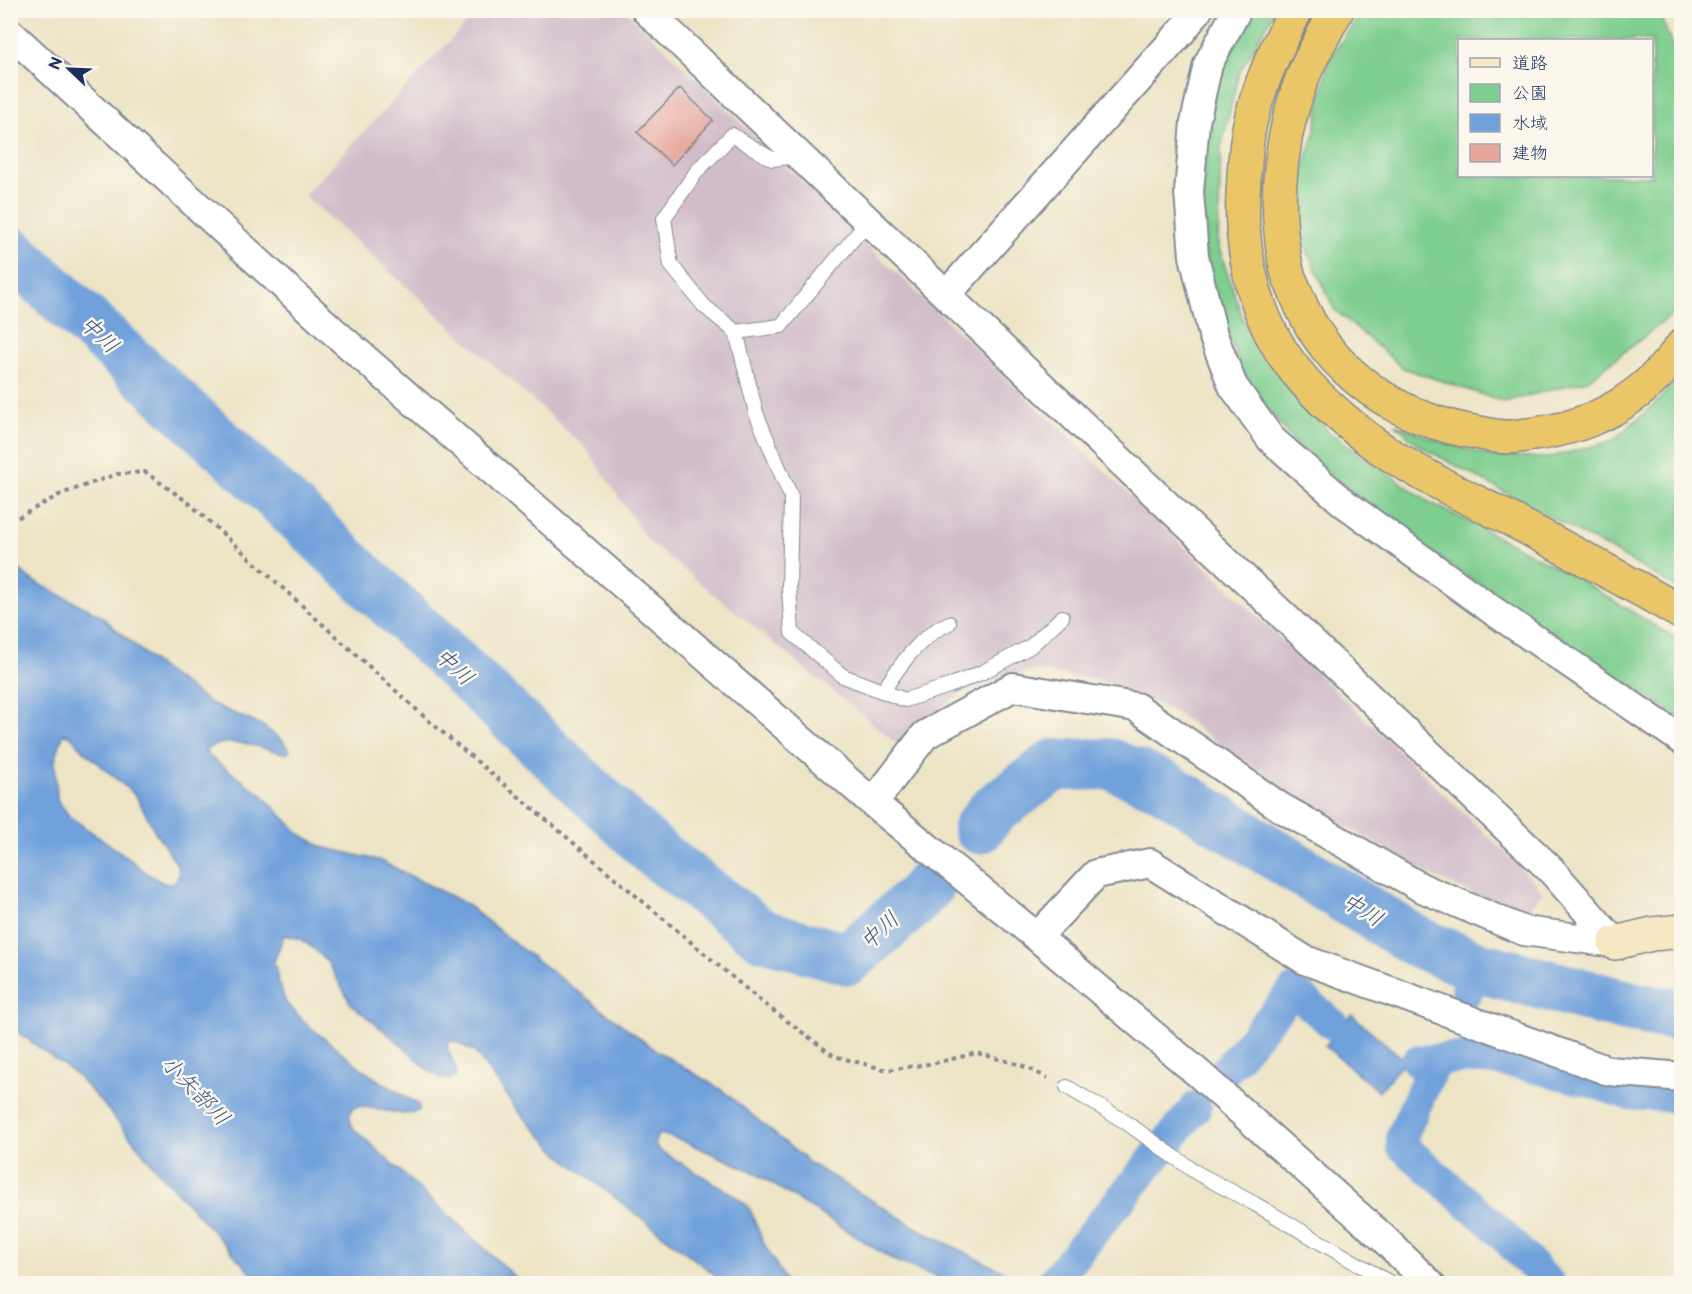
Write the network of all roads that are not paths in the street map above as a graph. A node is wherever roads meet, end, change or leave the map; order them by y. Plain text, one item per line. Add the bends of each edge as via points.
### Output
1 (1198, 10) edge
2 (1237, 10) edge
3 (1296, 10) edge
4 (1337, 10) edge
5 (656, 14) edge
6 (10, 33) edge
7 (800, 156) junction
8 (868, 222) junction
9 (946, 296) junction
10 (736, 332) junction
11 (1682, 346) edge
12 (1682, 613) edge
13 (1062, 617) dead end
14 (949, 622) dead end
15 (883, 691) junction
16 (1682, 740) edge
17 (873, 803) junction
18 (1682, 931) edge
19 (1036, 937) junction
20 (1615, 943) junction
21 (1682, 1077) edge
22 (1067, 1087) road end
23 (1392, 1284) edge
24 (1430, 1284) edge

1 - 9 street
2 - 16 street via 1208,64 1195,122 1189,192 1194,256 1213,335 1233,386 1271,439 1344,503
3 - 12 highway via 1279,41 1262,87 1249,129 1244,175 1242,220 1248,265 1261,309 1279,348 1303,380 1336,413 1373,442 1416,470
4 - 11 highway via 1296,95 1279,185 1280,231 1287,273 1304,314 1326,348 1355,379 1394,405 1428,421 1507,437 1551,432 1596,418 1639,393
5 - 7 street
6 - 17 street via 333,331
7 - 8 street
7 - 10 lane via 772,159 732,135 697,171 664,218 671,266 704,306
8 - 9 street
8 - 10 lane via 781,326
9 - 20 street via 1551,870
10 - 15 lane via 756,413 791,497 792,633 843,676
13 - 15 lane via 1031,646 983,672 904,699
14 - 15 lane via 937,628 902,662
17 - 19 street
17 - 20 street via 925,735 1013,687 1136,707 1280,807 1422,888 1524,931
18 - 20 street
19 - 21 street via 1096,874 1150,863 1305,960 1610,1071
19 - 24 street via 1198,1073
22 - 23 lane via 1124,1121 1197,1173

